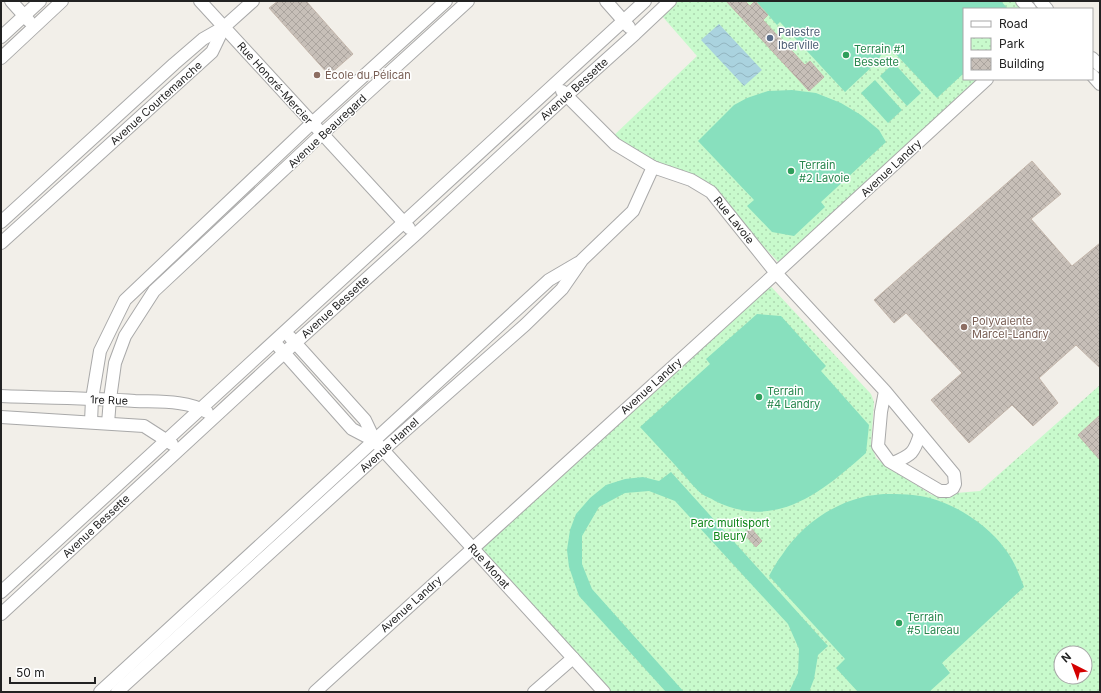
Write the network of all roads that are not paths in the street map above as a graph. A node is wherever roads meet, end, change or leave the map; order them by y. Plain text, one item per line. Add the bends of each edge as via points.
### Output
1 (11, 1) edge
2 (40, 1) edge
3 (62, 1) edge
4 (200, 1) edge
5 (253, 1) edge
6 (446, 1) edge
7 (468, 1) edge
8 (606, 1) edge
9 (670, 1) edge
10 (637, 4) edge
11 (24, 15) junction
12 (624, 21) junction
13 (648, 21) junction
14 (34, 27) junction
15 (224, 28) junction
16 (635, 34) junction
17 (1, 37) edge
18 (1, 58) edge
19 (986, 80) edge
20 (555, 84) junction
21 (567, 95) junction
22 (312, 123) junction
23 (322, 134) junction
24 (69, 160) junction
25 (653, 167) junction
26 (80, 172) junction
27 (1, 222) edge
28 (404, 223) junction
29 (415, 235) junction
30 (1, 243) edge
31 (178, 250) junction
32 (582, 260) junction
33 (186, 261) junction
34 (776, 273) junction
35 (286, 331) junction
36 (274, 342) junction
37 (295, 342) junction
38 (284, 353) junction
39 (885, 391) junction
40 (1, 396) edge
41 (92, 399) junction
42 (110, 399) junction
43 (201, 408) junction
44 (215, 416) junction
45 (1, 417) edge
46 (91, 422) junction
47 (108, 423) junction
48 (920, 434) junction
49 (167, 440) junction
50 (379, 445) junction
51 (180, 449) junction
52 (893, 463) junction
53 (472, 548) junction
54 (43, 554) junction
55 (54, 565) junction
56 (1, 592) edge
57 (1, 614) edge
58 (186, 622) junction
59 (573, 658) junction
60 (100, 692) edge
61 (117, 692) edge
62 (315, 692) edge
63 (534, 692) edge
64 (604, 692) edge

1 - 11 street
2 - 11 street
3 - 14 street
4 - 15 street, Rue Honoré-Mercier
5 - 15 street, Avenue Courtemanche
6 - 22 street, Avenue Beauregard
7 - 23 street, Avenue Beauregard
8 - 12 street
9 - 13 street, Avenue Bessette
10 - 12 street, Avenue Bessette
10 - 13 street
11 - 14 street
11 - 17 street
12 - 16 street
12 - 20 street, Avenue Bessette
13 - 16 street, Avenue Bessette
14 - 18 street
15 - 22 street, Rue Honoré-Mercier
15 - 24 street, Avenue Courtemanche via 197,44
15 - 26 street, Avenue Courtemanche via 212,52
16 - 21 street, Avenue Bessette
19 - 34 street, Avenue Landry
20 - 21 street, Rue Lavoie
20 - 28 street, Avenue Bessette
21 - 25 street, Rue Lavoie via 615,144
21 - 29 street, Avenue Bessette
22 - 23 street, Rue Honoré-Mercier
22 - 31 street, Avenue Beauregard
23 - 28 street, Rue Honoré-Mercier
23 - 33 street, Avenue Beauregard
24 - 26 street
24 - 27 street, Avenue Courtemanche
25 - 32 street, Avenue Hamel via 633,212
25 - 34 street, Rue Lavoie via 691,180 711,192
26 - 30 street, Avenue Courtemanche
28 - 29 street, Rue Honoré-Mercier
28 - 35 street, Avenue Bessette
29 - 37 street, Avenue Bessette
31 - 33 street
31 - 41 street, Avenue Beauregard via 126,300 100,351
32 - 50 street, Avenue Hamel via 549,280
32 - 50 street, Avenue Hamel via 562,289 526,325
33 - 42 street, Avenue Beauregard via 154,291 125,336 115,363
34 - 39 street, Rue Lavoie
34 - 53 street, Avenue Landry
35 - 36 street, Avenue Bessette
35 - 37 street, Rue Monat
36 - 38 street, Rue Monat
36 - 43 street, Avenue Bessette
37 - 38 street, Avenue Bessette
37 - 50 street, Rue Monat via 365,420
38 - 44 street, Avenue Bessette
38 - 50 street, Rue Monat via 352,429
39 - 48 street, Rue Lavoie
39 - 52 street, Rue Lavoie via 878,446
40 - 41 street, 1re Rue
41 - 42 street, 1re Rue
41 - 46 street, Avenue Beauregard
42 - 43 street, 1re Rue via 183,403
42 - 47 street, Avenue Beauregard
43 - 44 street, 1re Rue
43 - 49 street, Avenue Bessette
44 - 51 street, Avenue Bessette
45 - 46 street, 1re Rue
46 - 47 street, 1re Rue
47 - 49 street, 1re Rue via 144,426
48 - 52 street via 912,453
48 - 52 street, Rue Lavoie via 954,474 953,488 940,491
49 - 51 street, 1re Rue
49 - 54 street, Avenue Bessette
50 - 53 street, Rue Monat
50 - 58 street, Avenue Hamel
51 - 55 street, Avenue Bessette
53 - 59 street, Rue Monat
53 - 62 street, Avenue Landry
54 - 55 street
54 - 56 street, Avenue Bessette
55 - 57 street, Avenue Bessette
58 - 60 street, Avenue Hamel
58 - 61 street, Avenue Hamel
59 - 63 street
59 - 64 street, Rue Monat

